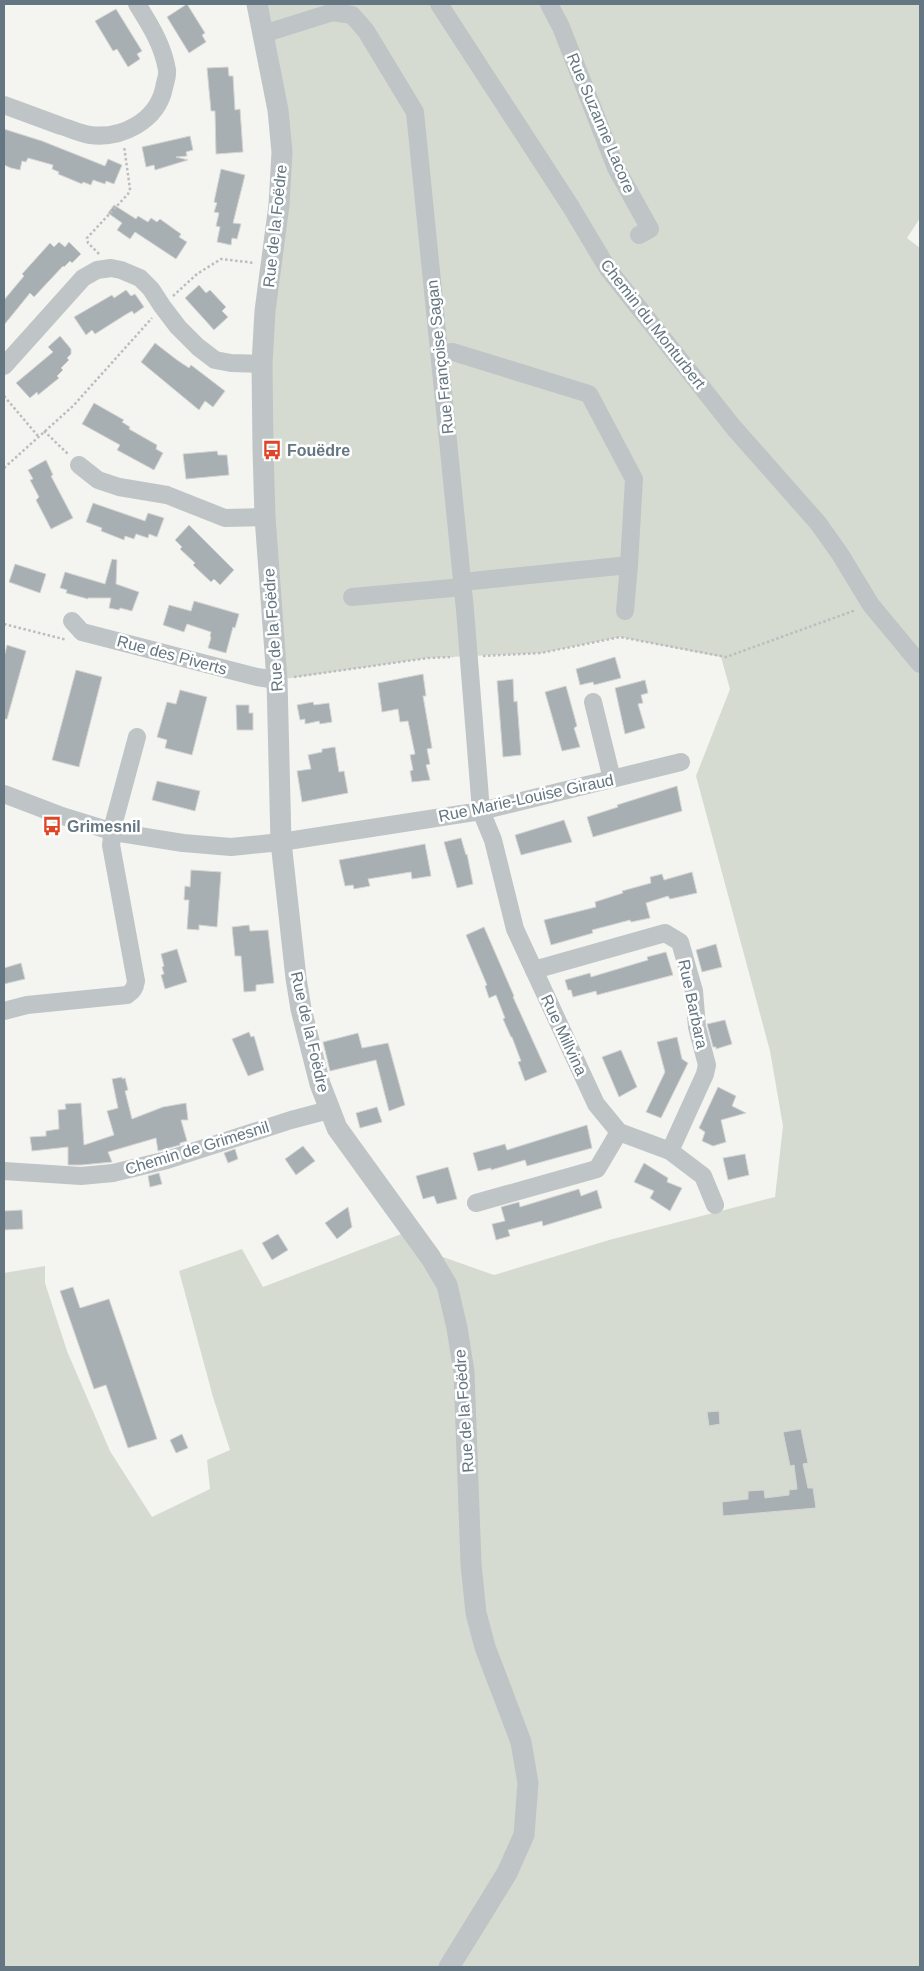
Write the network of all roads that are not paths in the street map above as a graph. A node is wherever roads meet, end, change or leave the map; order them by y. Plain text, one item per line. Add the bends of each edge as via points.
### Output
1 (137, 4) edge
2 (257, 4) edge
3 (438, 4) edge
4 (549, 4) edge
5 (263, 34) junction
6 (4, 105) edge
7 (639, 235) dead end
8 (440, 353) junction
9 (262, 364) junction
10 (4, 366) edge
11 (80, 465) road end
12 (265, 517) junction
13 (629, 565) junction
14 (463, 585) junction
15 (352, 597) dead end
16 (625, 611) dead end
17 (72, 620) dead end
18 (920, 664) edge
19 (277, 680) junction
20 (593, 702) dead end
21 (137, 737) dead end
22 (681, 762) dead end
23 (612, 779) junction
24 (4, 794) edge
25 (481, 811) junction
26 (114, 832) junction
27 (281, 842) junction
28 (534, 970) junction
29 (4, 1011) edge
30 (329, 1110) junction
31 (619, 1132) junction
32 (670, 1151) junction
33 (4, 1171) edge
34 (476, 1203) dead end
35 (715, 1205) dead end
36 (449, 1967) edge

1 - 6 street via 157,37 167,72 154,112 137,125 123,133 88,135
2 - 5 street, Rue de la Foëdre
3 - 18 street, Chemin du Monturbert via 608,269 734,428 818,523 871,605
4 - 7 street, Rue Suzanne Lacore via 616,168 650,228
5 - 8 street, Rue Françoise Sagan via 333,12 352,15 366,31 415,112
5 - 9 street, Rue de la Foëdre via 278,110 282,152
8 - 13 street via 454,352 589,394 634,479
8 - 14 street, Rue Françoise Sagan
9 - 10 street via 215,360 184,334 140,278 111,268 97,270 82,278
9 - 12 street, Rue de la Foëdre
11 - 12 street via 98,480 167,495 225,518
12 - 19 street, Rue de la Foëdre
13 - 14 street
13 - 16 street
14 - 15 street
14 - 25 street, Rue Françoise Sagan
17 - 19 street, Rue des Piverts via 82,632
19 - 27 street, Rue de la Foëdre
20 - 23 street
21 - 26 street
22 - 23 street, Rue Marie-Louise Giraud
23 - 25 street, Rue Marie-Louise Giraud
24 - 26 street, Rue Marie-Louise Giraud
25 - 27 street, Rue Marie-Louise Giraud
25 - 28 street, Rue Millvina via 493,840 515,929
26 - 27 street, Rue Marie-Louise Giraud via 232,847
26 - 29 street via 111,845 136,981 133,991 127,995 27,1005
27 - 30 street, Rue de la Foëdre via 301,1008
28 - 31 street, Rue Millvina via 596,1104
28 - 32 street, Rue Barbara via 665,933 680,942 694,991 697,1027 707,1065
30 - 33 street, Chemin de Grimesnil via 167,1160 113,1173 81,1176
30 - 36 street, Rue de la Foëdre via 349,1146 431,1258 447,1286 464,1372 471,1564 476,1613 520,1742 528,1783 524,1835 507,1873
31 - 32 street
31 - 34 street via 597,1169
32 - 35 street via 703,1176

